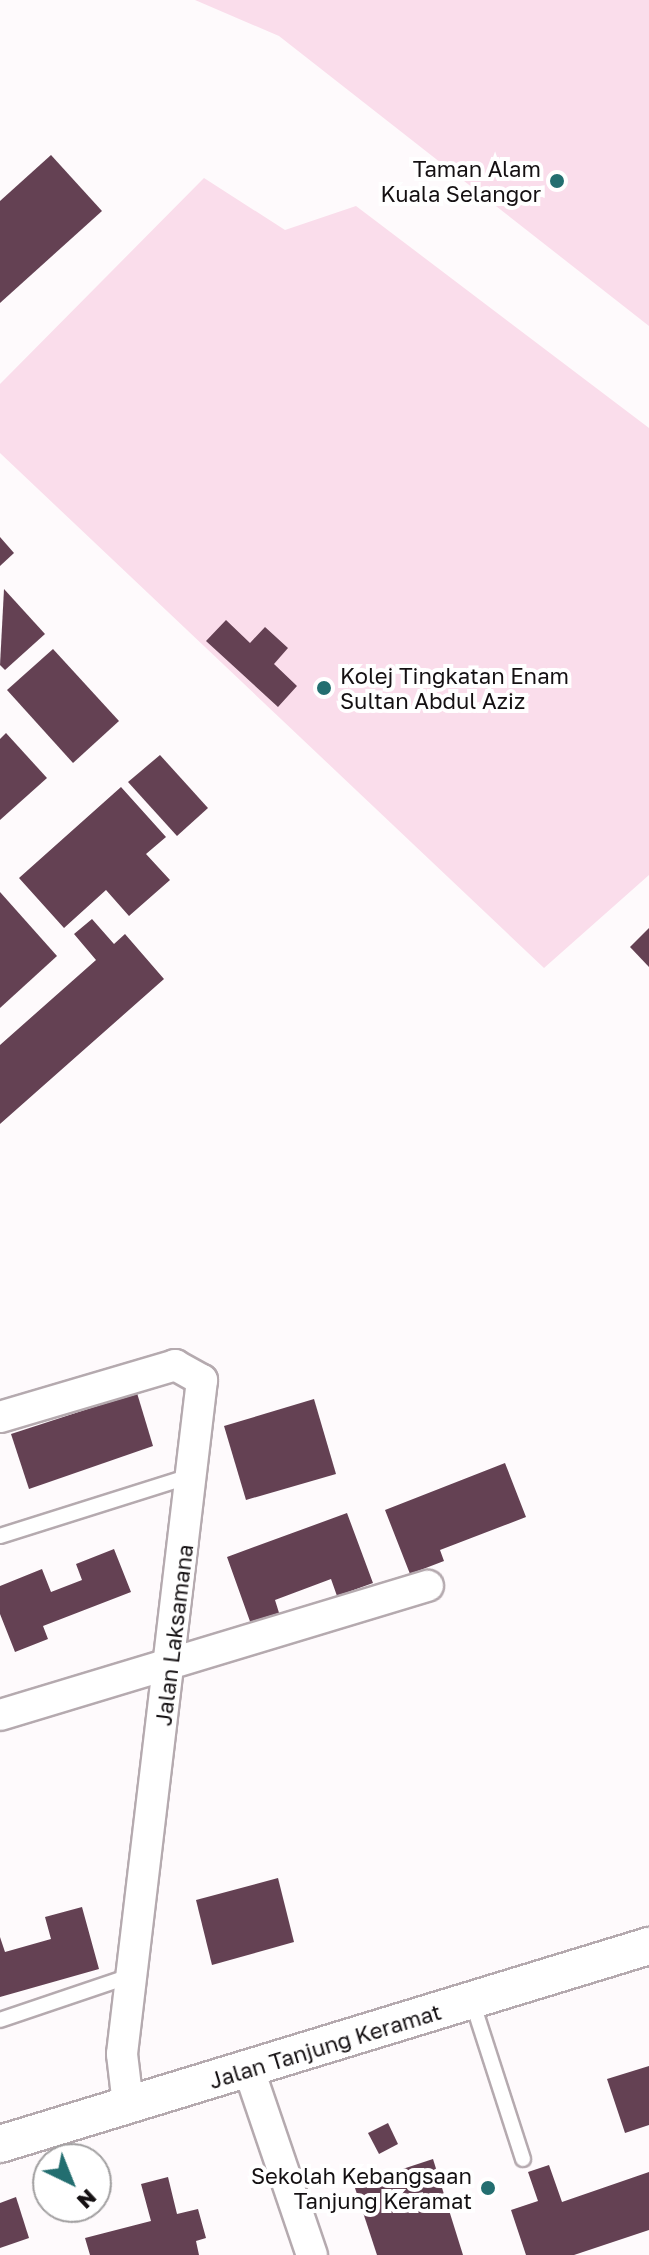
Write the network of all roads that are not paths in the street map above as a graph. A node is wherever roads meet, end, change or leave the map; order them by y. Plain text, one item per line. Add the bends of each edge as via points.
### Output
1 (0, 1417) edge
2 (194, 1475) junction
3 (0, 1536) edge
4 (428, 1586) dead end
5 (169, 1665) junction
6 (0, 1715) edge
7 (649, 1946) edge
8 (134, 1975) junction
9 (471, 2000) junction
10 (0, 2020) edge
11 (249, 2070) junction
12 (128, 2104) junction
13 (0, 2144) edge
14 (523, 2159) dead end
15 (312, 2255) edge

1 - 2 street, Jalan Laksamana via 186,1366 204,1390
2 - 3 lane
2 - 5 street, Jalan Laksamana
4 - 5 street
5 - 6 street
5 - 8 street, Jalan Laksamana
7 - 9 street, Jalan Tanjung Keramat
8 - 10 lane
8 - 12 street, Jalan Laksamana via 122,2054
9 - 11 street, Jalan Tanjung Keramat
9 - 14 lane
11 - 12 street, Jalan Tanjung Keramat
11 - 15 street
12 - 13 street, Jalan Tanjung Keramat

